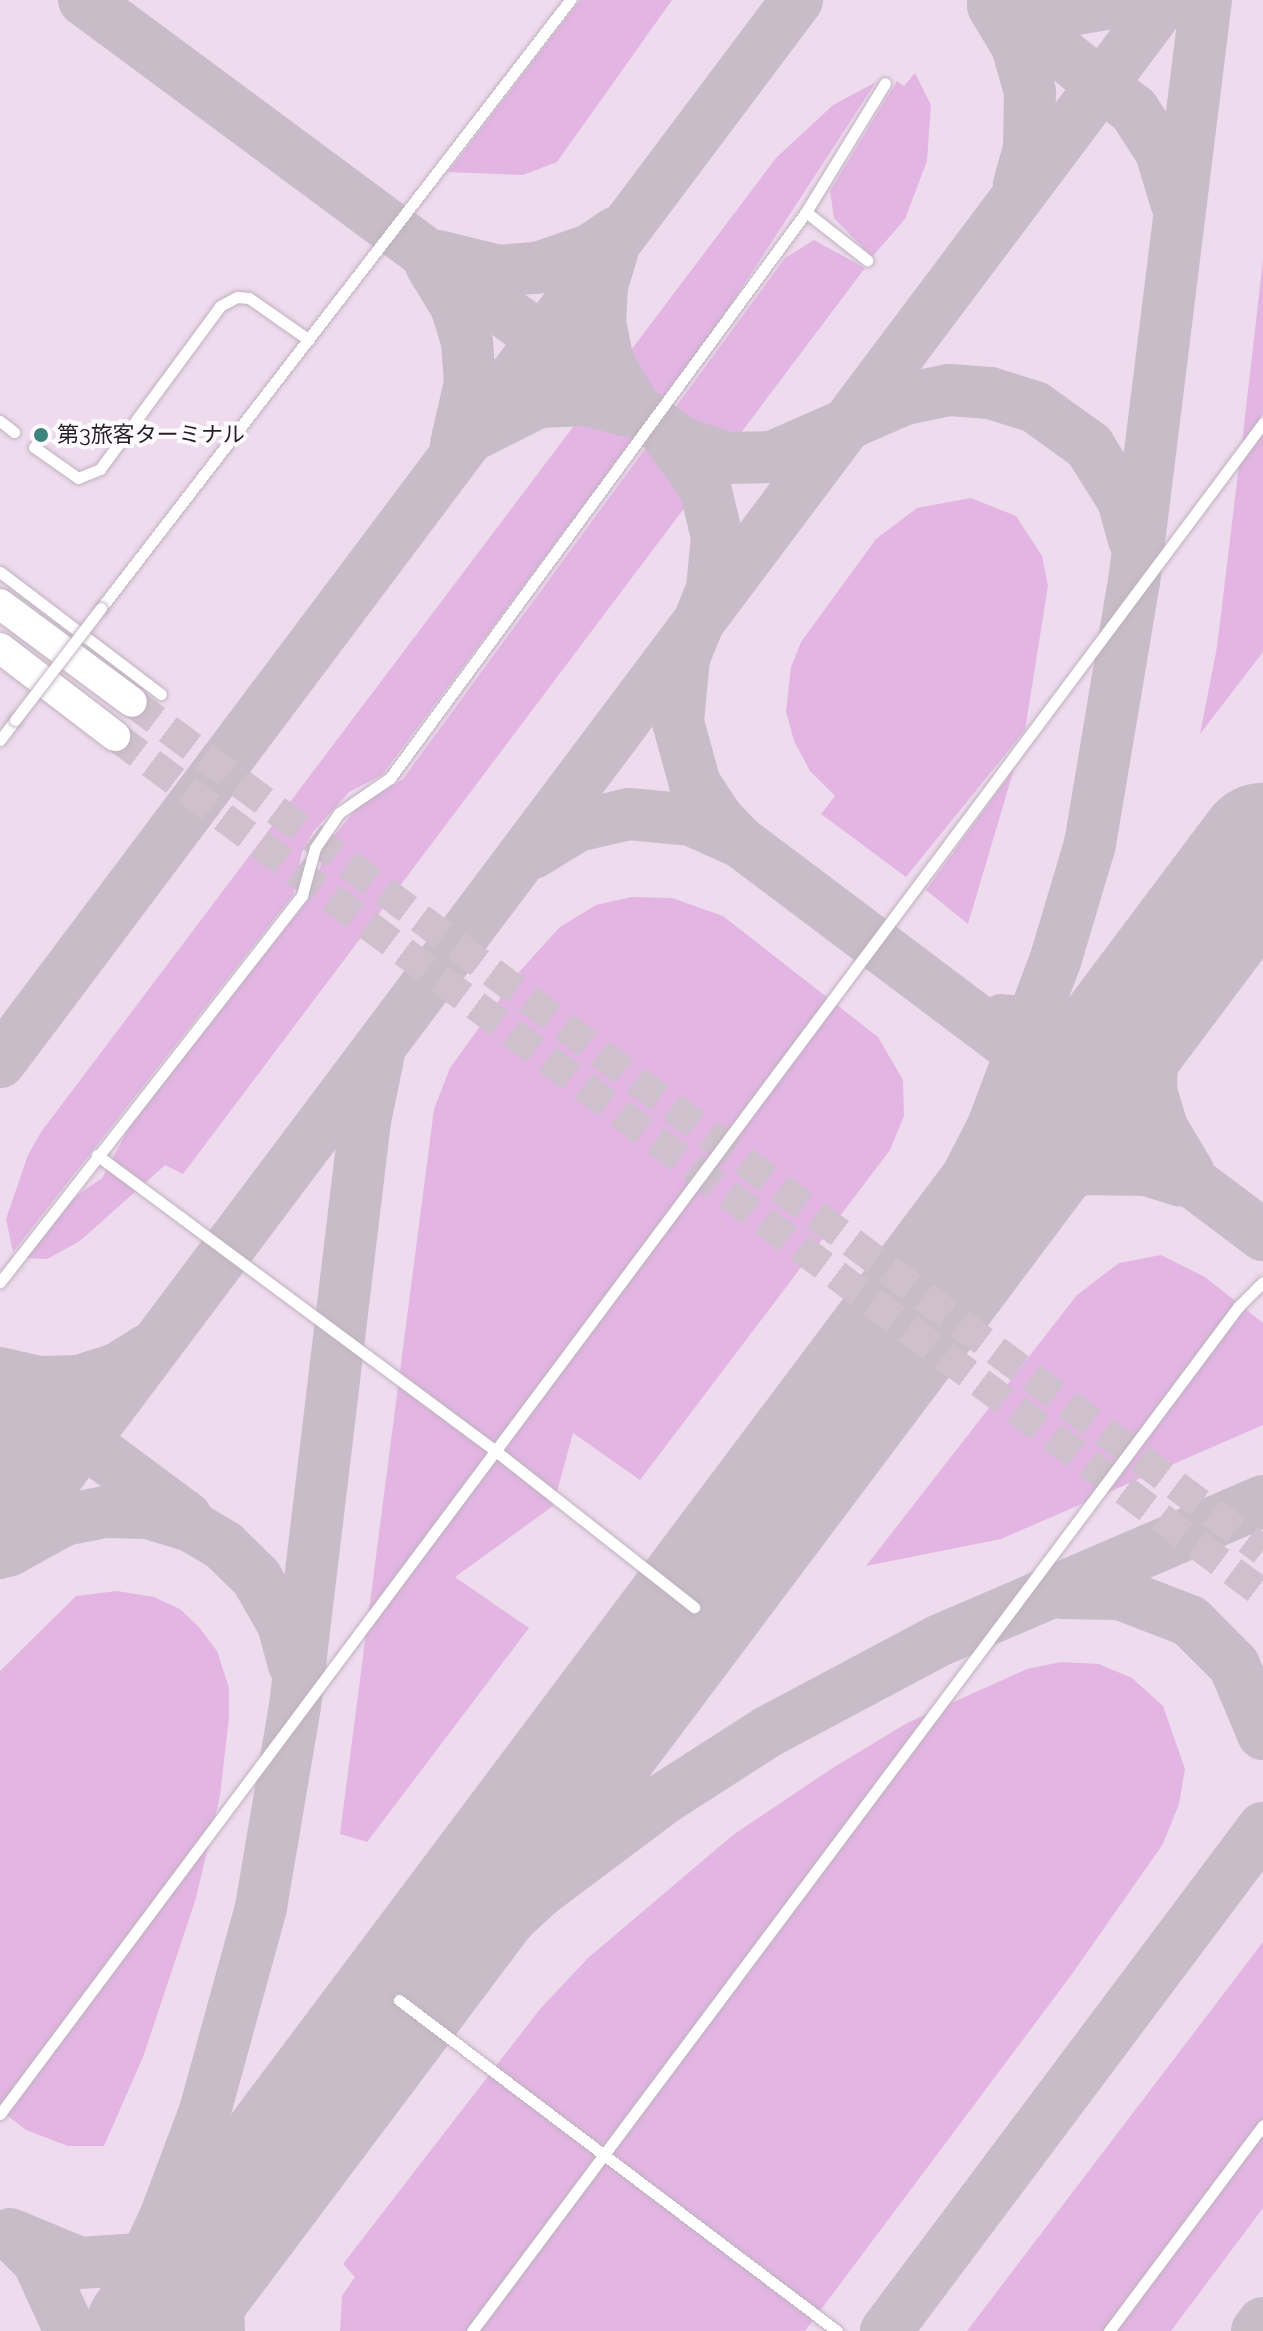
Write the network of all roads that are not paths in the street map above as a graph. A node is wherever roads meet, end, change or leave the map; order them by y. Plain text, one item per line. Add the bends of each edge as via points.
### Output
1 (570, 0) edge
2 (885, 83) dead end
3 (806, 212) junction
4 (867, 260) dead end
5 (309, 340) junction
6 (0, 421) edge
7 (1263, 423) edge
8 (14, 432) dead end
9 (34, 447) dead end
10 (0, 572) edge
11 (0, 604) edge
12 (0, 648) edge
13 (146, 698) joint
14 (115, 736) tunnel mouth
15 (0, 740) edge
16 (97, 1155) junction
17 (0, 1282) edge
18 (1263, 1282) edge
19 (497, 1452) junction
20 (694, 1607) dead end
21 (399, 2000) dead end
22 (0, 2114) edge
23 (1263, 2125) edge
24 (605, 2154) junction
25 (472, 2331) edge
26 (837, 2331) edge
27 (1109, 2331) edge

1 - 5 lane
2 - 3 lane
3 - 4 lane
3 - 16 lane via 390,778 339,813 315,848 302,895
5 - 9 lane via 249,298 237,297 220,306 100,469 78,478
5 - 15 lane, bridge via 203,470
6 - 8 lane
7 - 19 lane
10 - 13 lane
11 - 13 street
12 - 14 street
16 - 17 lane
16 - 19 lane
18 - 24 lane via 1238,1307
19 - 20 lane
19 - 22 lane
21 - 24 lane
23 - 27 lane
24 - 25 lane
24 - 26 lane

